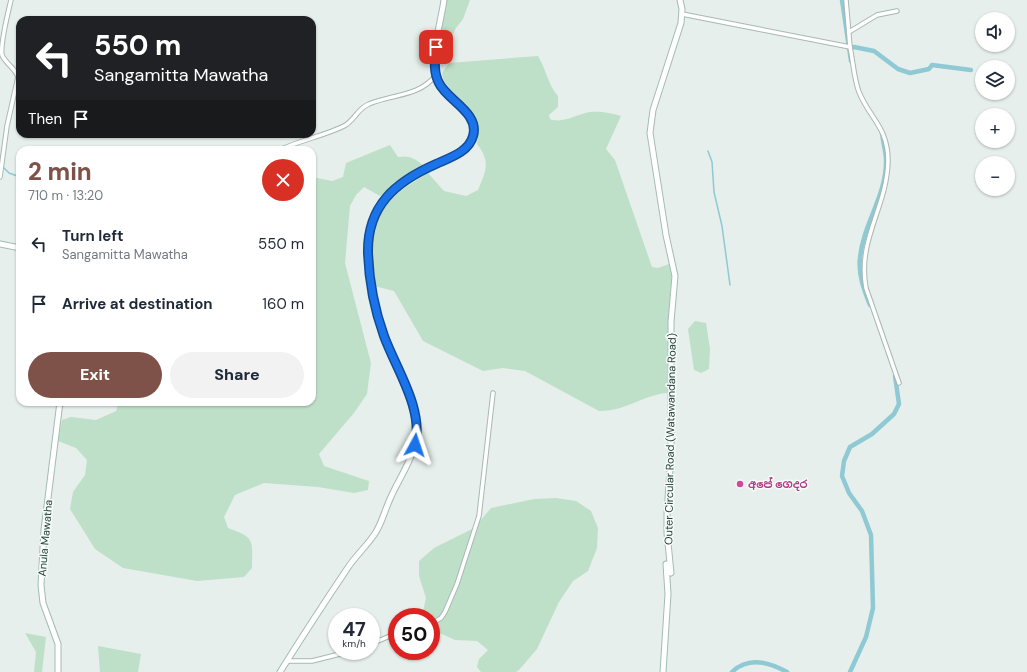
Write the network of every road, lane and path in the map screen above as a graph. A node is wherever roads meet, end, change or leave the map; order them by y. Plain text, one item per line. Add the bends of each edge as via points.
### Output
1 (11, 0) edge
2 (444, 0) edge
3 (680, 0) edge
4 (846, 0) edge
5 (897, 11) dead end
6 (682, 14) junction
7 (849, 32) junction
8 (850, 48) junction
9 (16, 71) edge
10 (436, 75) junction
11 (16, 87) edge
12 (316, 137) edge
13 (312, 138) edge
14 (291, 146) edge
15 (0, 177) edge
16 (0, 244) edge
17 (16, 247) edge
18 (899, 383) dead end
19 (493, 393) dead end
20 (60, 406) edge
21 (440, 619) edge
22 (328, 657) edge
23 (287, 661) junction
24 (58, 672) edge
25 (280, 672) edge
26 (663, 672) edge

1 - 9 street via 0,45 1,53
2 - 10 main road via 435,55
3 - 6 main road, Outer Circular Road (Watawandana Road)
4 - 7 street
5 - 7 street via 877,15
6 - 8 street
6 - 26 main road, Outer Circular Road (Watawandana Road) via 680,28 653,110 650,133 675,281 671,327 671,454 667,520 671,573 666,564 668,594
7 - 8 street
8 - 18 street via 859,92 883,130 888,159 883,198 866,244 863,265 866,288
10 - 12 street via 429,83 408,94 370,103 345,126
10 - 23 main road via 441,87 471,119 473,138 463,151 399,184 374,214 368,240 372,289 384,335 414,411 415,445 377,529 347,569
11 - 15 street via 7,126
13 - 14 street
16 - 17 main road
19 - 21 street via 478,516 457,584
20 - 24 main road, Anula Mawatha via 44,530 41,591 58,644
22 - 23 street via 312,661
23 - 25 main road

